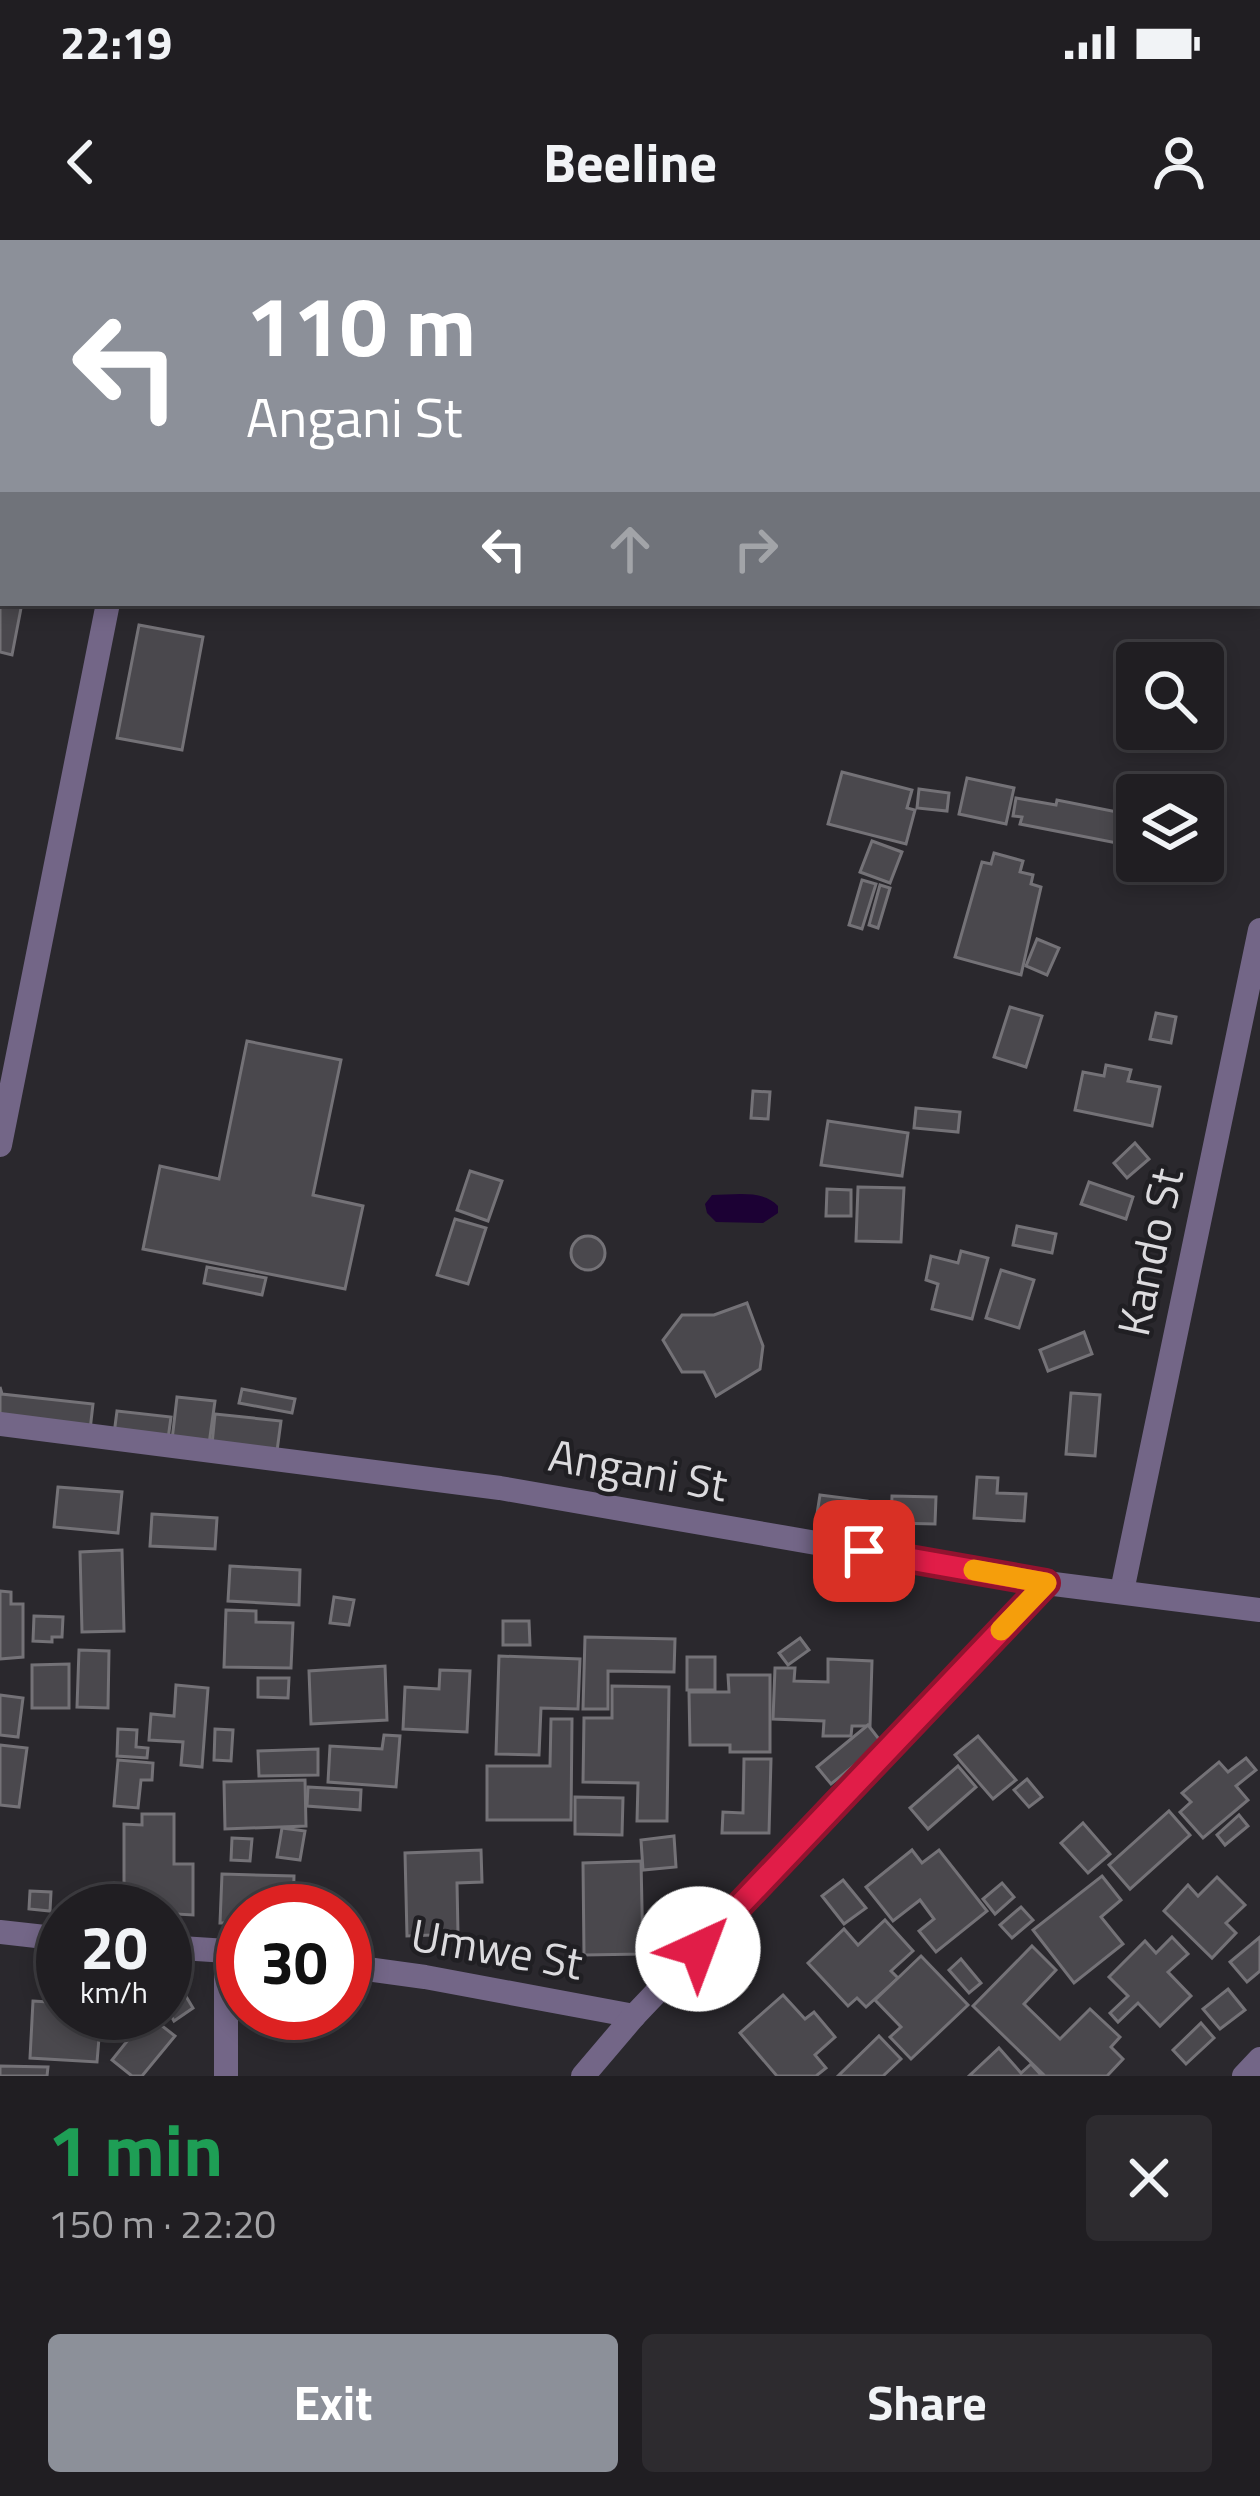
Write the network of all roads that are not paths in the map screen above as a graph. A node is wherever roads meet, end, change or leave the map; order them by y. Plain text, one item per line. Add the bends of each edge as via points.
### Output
1 (107, 606) edge
2 (1260, 930) edge
3 (0, 1145) edge
4 (0, 1424) edge
5 (1046, 1583) junction
6 (1121, 1591) junction
7 (1260, 1610) edge
8 (0, 1932) edge
9 (36, 1936) edge
10 (372, 1970) edge
11 (634, 2016) junction
12 (228, 2040) edge
13 (1260, 2059) edge
14 (226, 2076) edge
15 (583, 2076) edge
16 (1244, 2076) edge

1 - 3 street
2 - 6 street, Kando St
4 - 5 street, Angani St via 500,1488
5 - 6 street, Angani St
5 - 11 street
6 - 7 street, Angani St
8 - 9 street
10 - 11 street, Umwe St
11 - 15 street
12 - 14 street
13 - 16 street

